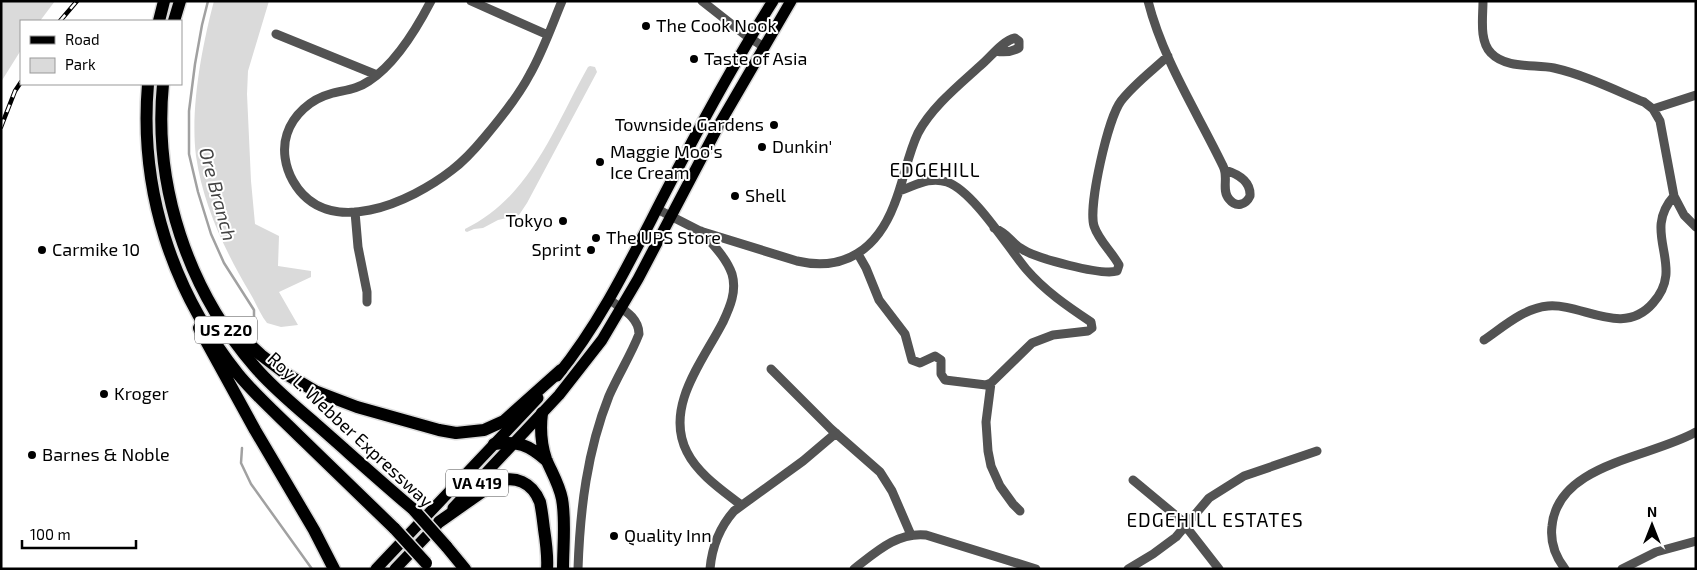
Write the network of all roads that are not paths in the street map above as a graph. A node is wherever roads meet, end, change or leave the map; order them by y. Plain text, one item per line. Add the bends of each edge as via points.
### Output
1 (164, 1) edge
2 (180, 1) edge
3 (430, 1) edge
4 (471, 1) edge
5 (562, 1) edge
6 (702, 1) edge
7 (773, 1) edge
8 (791, 1) edge
9 (1148, 1) edge
10 (1484, 1) edge
11 (159, 20) edge
12 (174, 20) edge
13 (276, 34) dead end
14 (548, 35) junction
15 (751, 38) junction
16 (764, 47) junction
17 (996, 51) dead end
18 (1168, 56) junction
19 (377, 75) junction
20 (148, 85) edge
21 (163, 85) edge
22 (1696, 95) edge
23 (1653, 108) junction
24 (1225, 170) dead end
25 (899, 191) junction
26 (1674, 196) junction
27 (657, 209) junction
28 (355, 212) junction
29 (670, 216) junction
30 (1696, 227) edge
31 (994, 228) junction
32 (700, 231) junction
33 (858, 254) junction
34 (185, 291) junction
35 (610, 300) junction
36 (367, 302) dead end
37 (212, 308) junction
38 (622, 308) junction
39 (1484, 340) dead end
40 (771, 369) dead end
41 (561, 370) junction
42 (991, 383) junction
43 (542, 414) junction
44 (1696, 432) edge
45 (836, 434) junction
46 (515, 443) junction
47 (494, 444) junction
48 (1316, 451) dead end
49 (547, 460) junction
50 (1132, 480) dead end
51 (741, 505) junction
52 (1020, 511) dead end
53 (439, 522) junction
54 (1186, 526) junction
55 (911, 535) junction
56 (1696, 541) edge
57 (329, 556) junction
58 (429, 566) edge
59 (334, 569) edge
60 (339, 569) edge
61 (376, 569) edge
62 (395, 569) edge
63 (465, 569) edge
64 (547, 569) edge
65 (563, 569) edge
66 (578, 569) edge
67 (710, 569) edge
68 (854, 569) edge
69 (1036, 569) edge
70 (1128, 569) edge
71 (1219, 569) edge
72 (1565, 569) edge
73 (1622, 569) edge

1 - 11 highway
2 - 12 highway
3 - 19 street via 412,35
4 - 14 street
5 - 14 street
6 - 15 street
7 - 15 main road
8 - 16 main road
9 - 18 street
10 - 23 street via 1483,39 1500,60 1567,72
13 - 19 street
14 - 28 street via 516,97 465,159 418,193 377,208
15 - 16 street
15 - 27 main road
16 - 29 main road
17 - 25 street via 928,118 912,147
18 - 24 street
18 - 31 street via 1121,100 1104,148 1093,218 1098,234 1119,265 1117,271 1093,270 1046,259 1029,253
19 - 28 street via 361,86 329,94 308,104 294,120 285,144 290,177 312,204 334,211
20 - 34 highway, Roy L. Webber Expressway / US 220 via 146,130 155,203 166,244
21 - 37 highway, Roy L. Webber Expressway / US 220 via 162,145 172,207 190,263
22 - 23 street
23 - 26 street via 1660,121
25 - 31 street via 927,180 946,182 975,204
25 - 33 street via 879,234
26 - 30 street via 1684,215
26 - 39 street via 1664,210 1660,227 1666,277 1659,296 1648,308 1620,319 1563,306 1539,307 1522,314
27 - 29 street
27 - 35 main road
28 - 36 street
29 - 32 street
29 - 38 main road
31 - 42 street via 1046,290 1092,324 1091,330 1053,334 1032,343
32 - 33 street via 809,264 836,263
32 - 51 street via 728,266 734,289 728,312 685,393 680,432 687,453 701,472
33 - 42 street via 879,300 905,334 912,360 920,363 936,356 941,360 941,374 945,380
34 - 57 highway via 207,345
34 - 58 highway, Roy L. Webber Expressway / US 220, bridge via 239,375
35 - 38 street
35 - 41 main road
37 - 41 highway via 261,355 303,385 357,407 439,430 470,432 494,426 515,414
37 - 63 highway, Roy L. Webber Expressway / US 220, bridge via 240,350 274,387 413,509
38 - 43 main road via 585,364
38 - 66 street via 637,322 638,334 609,397 593,448 582,509
40 - 45 street
41 - 47 main road
42 - 52 street via 986,422 988,451 994,475
43 - 46 main road, VA 419
43 - 49 highway via 540,432
44 - 72 street via 1593,472 1576,483 1560,504 1552,522 1552,542
45 - 51 street
45 - 55 street via 887,481
46 - 47 highway
46 - 49 highway via 531,448
46 - 53 main road, VA 419
47 - 61 main road
48 - 54 street via 1244,476 1209,498
49 - 65 highway via 562,499
50 - 54 street
51 - 67 street via 719,532
53 - 62 main road, VA 419
53 - 64 highway via 496,482 518,480 532,489 540,504
54 - 70 street via 1176,537
54 - 71 street
55 - 68 street via 895,540
55 - 69 street via 926,535
56 - 73 street via 1656,552
57 - 59 highway
57 - 60 highway

